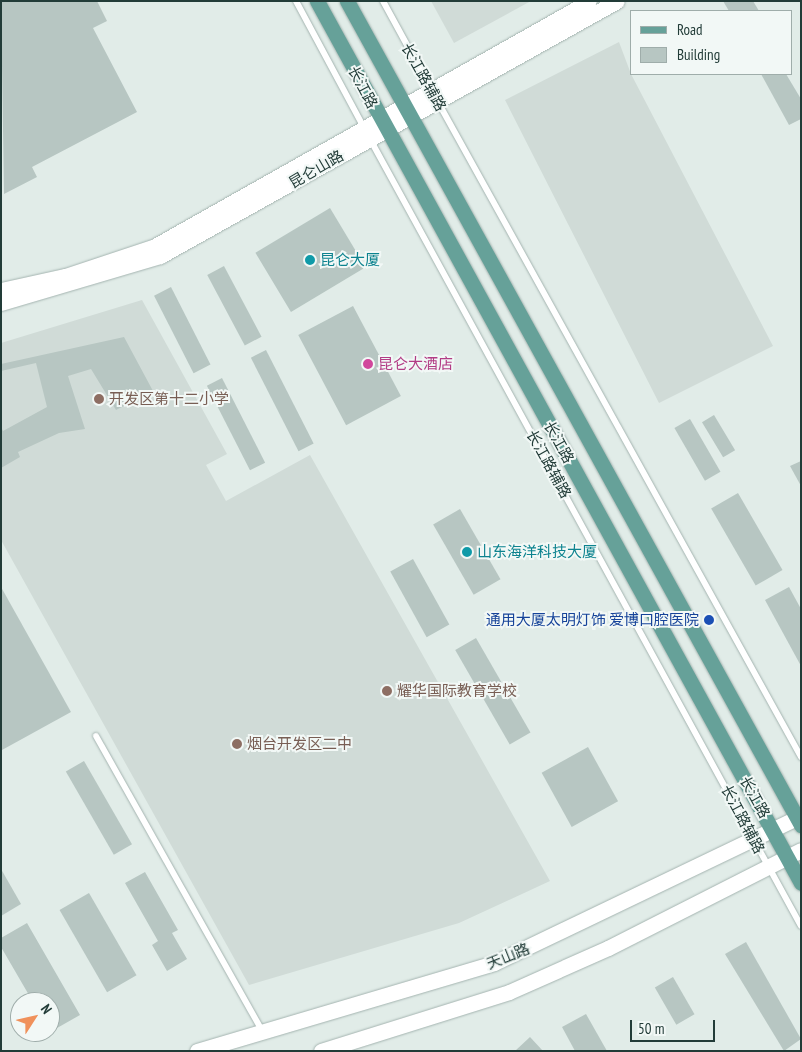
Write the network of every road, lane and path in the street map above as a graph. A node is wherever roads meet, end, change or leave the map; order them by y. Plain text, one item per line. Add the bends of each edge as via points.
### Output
1 (296, 1) edge
2 (317, 1) edge
3 (347, 1) edge
4 (382, 1) edge
5 (589, 1) edge
6 (617, 1) edge
7 (435, 97) junction
8 (406, 113) junction
9 (383, 124) junction
10 (367, 133) junction
11 (1, 290) edge
12 (1, 303) edge
13 (96, 736) dead end
14 (801, 757) edge
15 (800, 820) edge
16 (773, 830) junction
17 (754, 838) junction
18 (801, 850) edge
19 (787, 858) junction
20 (769, 867) junction
21 (801, 883) edge
22 (801, 926) edge
23 (263, 1032) junction
24 (197, 1051) edge
25 (321, 1051) edge

1 - 10 lane, 长江路辅路
2 - 9 main road, 长江路
3 - 8 main road, 长江路
4 - 7 lane, 长江路辅路
5 - 7 street, 昆仑山路
6 - 7 street, 昆仑山路
7 - 8 street, 昆仑山路
7 - 14 lane, 长江路辅路
8 - 9 street, 昆仑山路
8 - 15 main road, 长江路
9 - 10 street, 昆仑山路
9 - 16 main road, 长江路
10 - 11 street, 昆仑山路 via 155,246 65,276
10 - 12 street, 昆仑山路 via 160,256
10 - 17 lane, 长江路辅路
13 - 23 lane
15 - 16 street, 天山路
16 - 17 street, 天山路
16 - 19 main road, 长江路
17 - 20 lane, 长江路辅路
17 - 23 street, 天山路 via 494,963
18 - 19 street
19 - 20 street
19 - 21 main road, 长江路
20 - 22 lane, 长江路辅路
20 - 25 street via 509,992
23 - 24 street, 天山路

